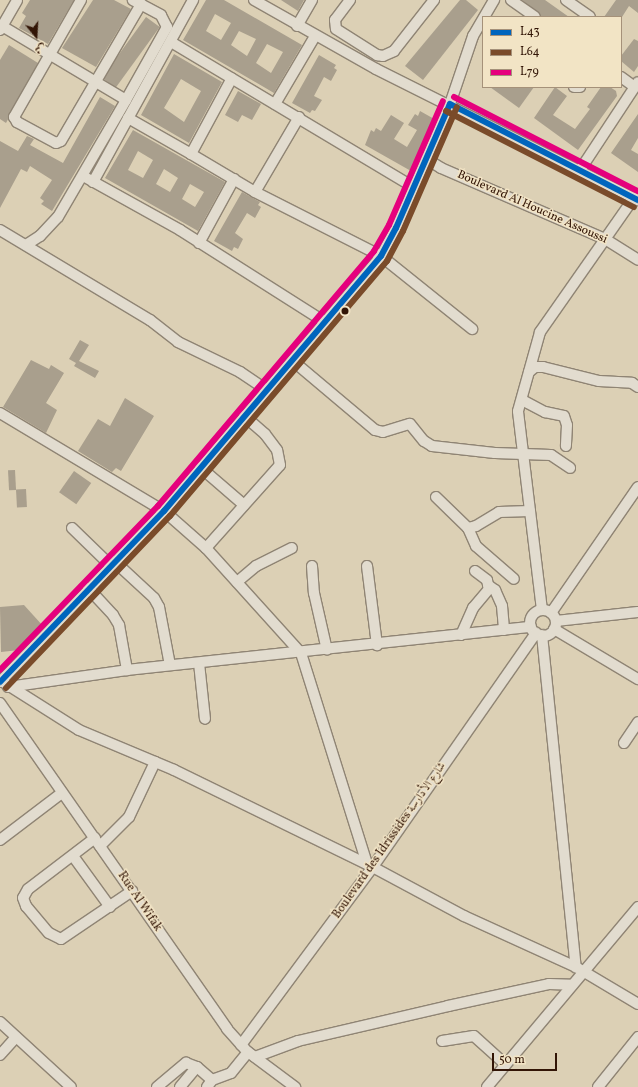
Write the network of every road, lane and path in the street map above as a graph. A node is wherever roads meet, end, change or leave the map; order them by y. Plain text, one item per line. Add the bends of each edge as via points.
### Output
1 (17, 0) edge
2 (81, 0) edge
3 (193, 0) edge
4 (254, 0) edge
5 (312, 0) edge
6 (350, 0) edge
7 (434, 0) edge
8 (494, 0) edge
9 (511, 0) edge
10 (566, 0) edge
11 (137, 2) edge
12 (484, 16) edge
13 (534, 16) edge
14 (589, 16) edge
15 (482, 20) edge
16 (298, 26) junction
17 (1, 28) edge
18 (315, 36) junction
19 (170, 42) junction
20 (51, 54) junction
21 (622, 77) edge
22 (232, 78) junction
23 (97, 82) junction
24 (636, 84) edge
25 (126, 100) junction
26 (275, 104) junction
27 (450, 104) junction
28 (299, 117) junction
29 (128, 118) junction
30 (191, 154) junction
31 (425, 158) junction
32 (580, 170) junction
33 (83, 176) junction
34 (234, 179) junction
35 (93, 182) junction
36 (413, 187) junction
37 (255, 192) junction
38 (636, 199) edge
39 (0, 230) edge
40 (605, 239) junction
41 (199, 243) junction
42 (26, 245) junction
43 (381, 256) junction
44 (638, 260) edge
45 (325, 322) junction
46 (472, 329) dead end
47 (293, 362) junction
48 (529, 372) junction
49 (638, 387) edge
50 (267, 390) junction
51 (522, 400) junction
52 (0, 413) edge
53 (244, 416) junction
54 (566, 446) dead end
55 (522, 455) junction
56 (200, 467) junction
57 (570, 468) dead end
58 (638, 487) edge
59 (436, 498) dead end
60 (244, 505) junction
61 (164, 511) junction
62 (530, 512) junction
63 (72, 528) dead end
64 (468, 528) junction
65 (206, 548) junction
66 (292, 548) dead end
67 (112, 563) junction
68 (312, 566) dead end
69 (367, 566) dead end
70 (475, 571) dead end
71 (514, 578) dead end
72 (237, 582) junction
73 (488, 585) junction
74 (88, 588) junction
75 (638, 612) edge
76 (551, 618) junction
77 (504, 630) junction
78 (536, 632) junction
79 (461, 635) junction
80 (376, 645) junction
81 (327, 650) junction
82 (301, 653) junction
83 (200, 663) junction
84 (170, 665) junction
85 (127, 670) junction
86 (638, 679) edge
87 (2, 682) edge
88 (0, 702) edge
89 (205, 719) dead end
90 (638, 722) edge
91 (624, 743) dead end
92 (155, 762) junction
93 (62, 793) junction
94 (0, 840) edge
95 (98, 842) junction
96 (73, 856) junction
97 (370, 866) junction
98 (132, 891) junction
99 (110, 907) junction
100 (638, 907) edge
101 (580, 970) junction
102 (572, 985) junction
103 (638, 1004) edge
104 (0, 1022) edge
105 (16, 1037) junction
106 (638, 1037) edge
107 (442, 1041) dead end
108 (248, 1051) junction
109 (0, 1055) edge
110 (505, 1064) junction
111 (197, 1067) junction
112 (209, 1083) edge
113 (71, 1087) edge
114 (157, 1087) edge
115 (180, 1087) edge
116 (295, 1087) edge
117 (486, 1087) edge
118 (598, 1087) edge

1 - 17 street
2 - 20 street
3 - 19 street
4 - 16 street
5 - 16 street
6 - 7 street via 335,20 336,29 378,55 384,56 394,51
8 - 12 street
9 - 13 street
10 - 14 street
11 - 23 street
11 - 25 street via 161,15 167,27
15 - 27 street via 472,36
16 - 18 street
17 - 20 street
18 - 26 street
18 - 27 street
19 - 22 street
19 - 29 street
20 - 23 street
20 - 23 street via 14,117 17,122 48,141 61,141
21 - 24 street
22 - 26 street
22 - 30 street
23 - 25 street
24 - 32 street
25 - 33 street
26 - 28 street
27 - 31 street
27 - 32 street
28 - 36 street
28 - 37 street
29 - 30 street
29 - 35 street
30 - 34 street
31 - 36 street
31 - 40 street, Boulevard Al Houcine Assoussi via 441,168
32 - 38 street
33 - 35 street
33 - 42 street via 52,226
34 - 37 street
34 - 41 street
35 - 41 street
36 - 43 street
37 - 43 street
38 - 40 street
39 - 42 street
40 - 44 street, Boulevard Al Houcine Assoussi
40 - 48 street via 540,332
41 - 45 street
42 - 50 street via 150,320 178,342 228,365
43 - 45 street
43 - 46 street
45 - 47 street
47 - 50 street
47 - 55 street via 375,430 383,432 410,424 424,441 432,446
48 - 49 street via 535,367 543,367 599,381 632,383
48 - 51 street
50 - 53 street
51 - 54 street via 545,412 564,416 567,425
51 - 55 street via 518,421
52 - 61 street
53 - 56 street
53 - 60 street via 265,434 277,450 280,465
55 - 57 street via 552,455
55 - 62 street
56 - 60 street
56 - 61 street
58 - 76 street
59 - 64 street
60 - 65 street
61 - 65 street
61 - 67 street
62 - 64 street via 499,512
62 - 76 street
63 - 67 street
64 - 71 street via 476,546
65 - 72 street
66 - 72 street via 256,566
67 - 74 street
67 - 84 street via 154,598 159,607
68 - 81 street via 314,593
69 - 80 street
70 - 73 street
72 - 82 street
73 - 77 street via 496,590 501,601
73 - 79 street via 484,597 468,617
74 - 85 street via 119,625
74 - 87 street
75 - 76 street
76 - 78 street
76 - 78 street, Boulevard des Idrissides شارع الأدارسة via 534,614
76 - 86 street
77 - 78 street
77 - 79 street
78 - 97 street, Boulevard des Idrissides شارع الأدارسة
78 - 101 street
79 - 80 street
80 - 81 street
81 - 82 street
82 - 83 street
82 - 97 street
83 - 84 street
83 - 89 street
84 - 85 street
85 - 87 street
87 - 92 street via 64,723
88 - 93 street, Rue Al Wifak
90 - 91 street
92 - 95 street via 129,818
92 - 97 street
93 - 94 street
93 - 95 street, Rue Al Wifak
95 - 96 street
95 - 98 street, Rue Al Wifak
96 - 99 street
96 - 99 street via 28,889 23,898 26,906 49,933 58,939 67,937
97 - 101 street via 464,916
97 - 108 street, Boulevard des Idrissides شارع الأدارسة
98 - 99 street
98 - 108 street, Rue Al Wifak via 190,978
100 - 101 street
101 - 102 street
101 - 103 street
102 - 108 street via 549,984
102 - 110 street
104 - 105 street
105 - 109 street
105 - 113 street
106 - 118 street
107 - 110 street via 474,1036
108 - 112 street, Boulevard des Idrissides شارع الأدارسة via 230,1073
108 - 116 street, Rue Al Wifak
110 - 117 street
111 - 112 street
111 - 114 street via 186,1063
111 - 115 street

